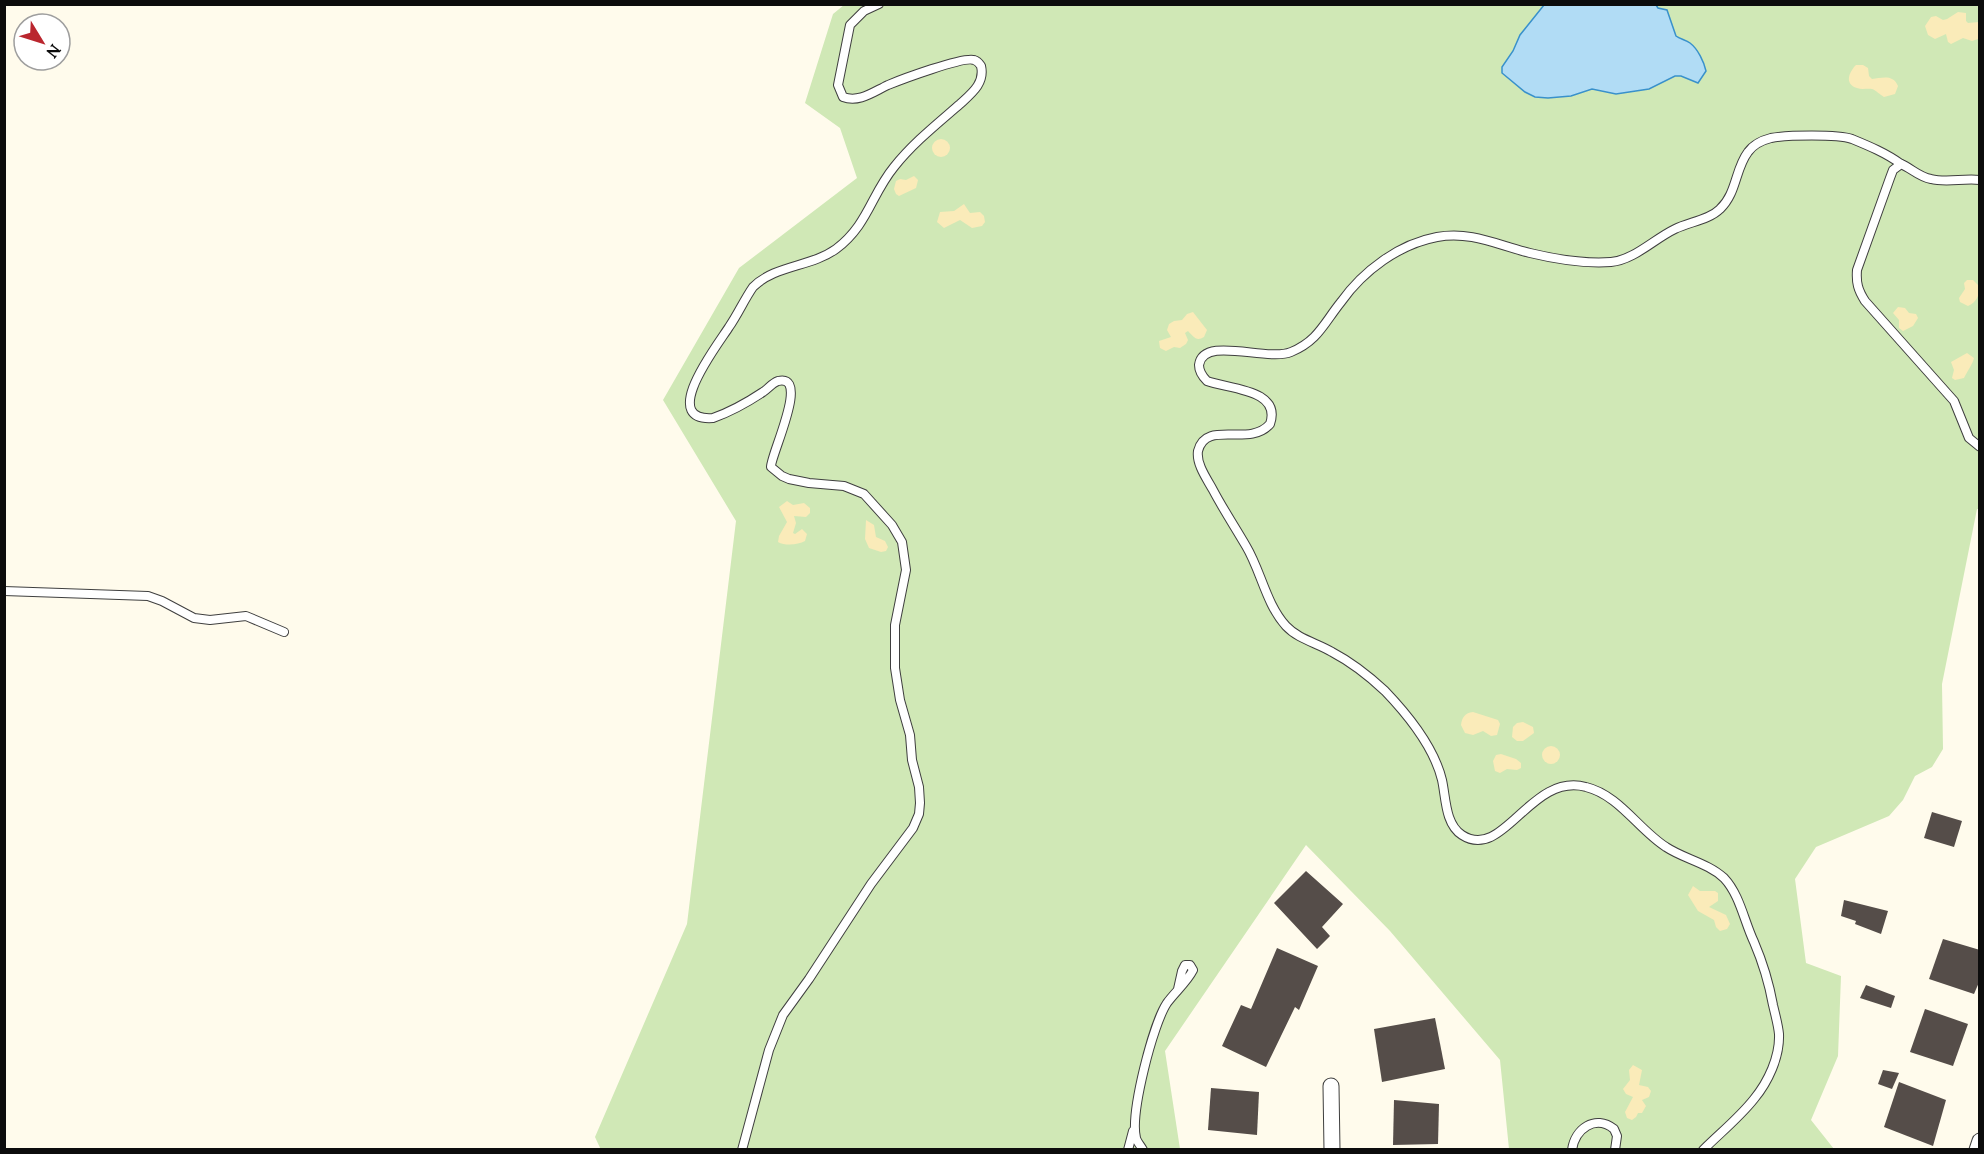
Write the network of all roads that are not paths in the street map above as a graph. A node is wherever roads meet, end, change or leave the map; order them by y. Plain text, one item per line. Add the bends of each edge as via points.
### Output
1 (879, 4) edge
2 (1901, 164) junction
3 (1980, 180) edge
4 (1980, 447) edge
5 (4, 591) edge
6 (284, 632) dead end
7 (1178, 989) dead end
8 (1331, 1086) dead end
9 (1135, 1123) junction
10 (1980, 1141) edge
11 (742, 1149) edge
12 (1128, 1149) edge
13 (1143, 1149) edge
14 (1332, 1149) edge
15 (1572, 1149) edge
16 (1616, 1149) edge
17 (1703, 1149) edge
18 (1977, 1149) edge

1 - 11 lane via 864,11 850,25 838,85 843,98 854,100 969,59 981,66 981,79 975,90 894,167 865,218 843,243 822,257 766,276 753,287 699,373 690,404 695,413 705,419 713,418 774,383 786,382 791,387 791,402 771,467 789,479 844,486 864,494 898,536 906,560 906,578 895,625 895,668 919,787 919,814 780,1021
2 - 3 lane via 1934,180
2 - 4 lane via 1893,170 1857,270 1858,291 1954,401 1969,438
2 - 17 lane via 1882,152 1841,137 1770,138 1748,152 1722,208 1619,261 1555,258 1474,237 1426,240 1373,268 1344,297 1319,332 1298,348 1276,356 1215,350 1205,354 1199,365 1207,381 1256,394 1271,410 1270,424 1261,432 1213,435 1202,444 1198,457 1276,612 1291,630 1348,661 1398,706 1434,757 1450,819 1458,831 1475,839 1492,837 1547,792 1582,786 1603,794 1665,847 1718,873 1731,887 1770,984 1778,1048 1760,1092
5 - 6 lane via 148,596 194,618 246,616
7 - 9 lane via 1158,1025 1141,1083
8 - 14 street
9 - 12 lane
9 - 13 lane via 1136,1139
10 - 18 street
15 - 16 lane via 1583,1127 1602,1122 1614,1129

